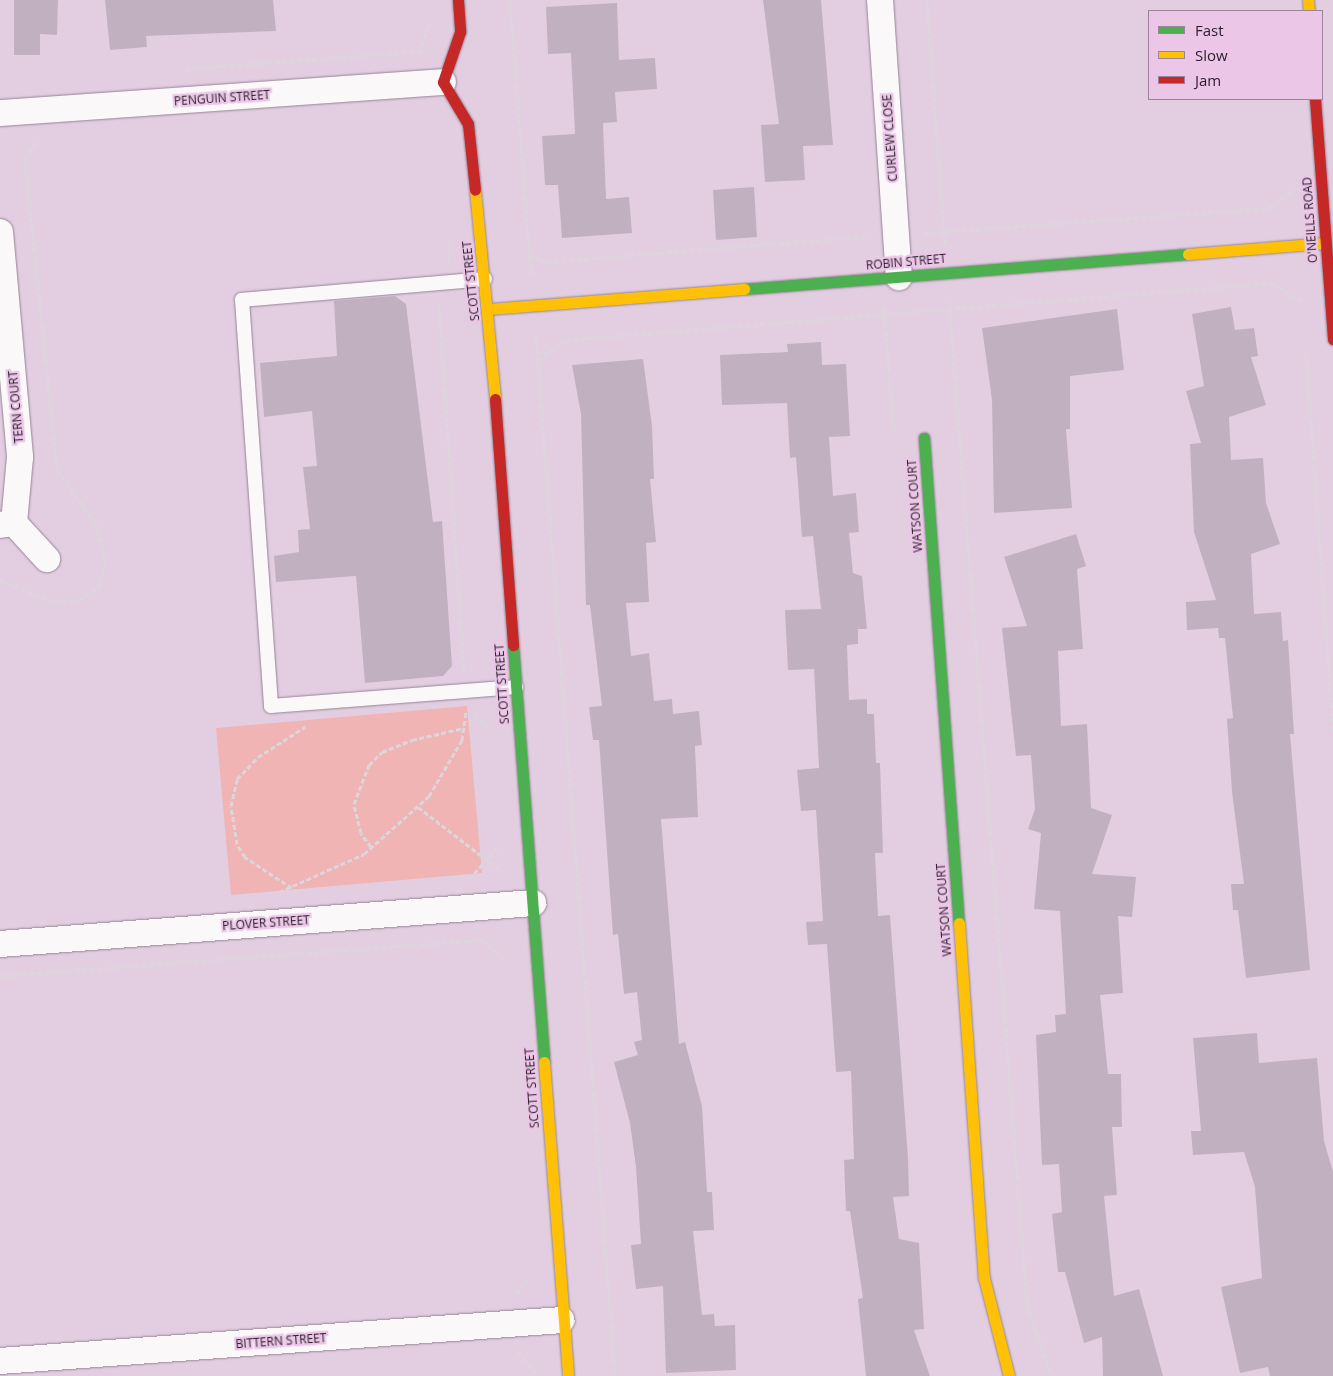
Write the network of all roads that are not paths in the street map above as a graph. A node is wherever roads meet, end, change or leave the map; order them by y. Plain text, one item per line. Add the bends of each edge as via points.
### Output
1 (458, 0) edge
2 (880, 0) edge
3 (433, 83) junction
4 (1315, 100) edge
5 (0, 113) edge
6 (0, 232) edge
7 (1325, 243) junction
8 (899, 277) junction
9 (485, 279) junction
10 (488, 309) junction
11 (1333, 339) edge
12 (924, 438) dead end
13 (7, 524) edge
14 (47, 559) dead end
15 (516, 687) junction
16 (533, 903) junction
17 (0, 944) edge
18 (562, 1320) junction
19 (0, 1361) edge
20 (568, 1376) edge
21 (1010, 1376) edge

1 - 3 street via 460,32
2 - 8 street, CURLEW CLOSE
3 - 5 street, PENGUIN STREET
3 - 9 street, SCOTT STREET via 468,124
4 - 7 street, O'NEILLS ROAD
6 - 13 street, TERN COURT via 20,457
7 - 8 street, ROBIN STREET
7 - 11 street, O'NEILLS ROAD
8 - 10 street, ROBIN STREET
9 - 10 street, SCOTT STREET
9 - 15 lane via 242,300 271,706
10 - 15 street, SCOTT STREET
12 - 21 street, WATSON COURT via 984,1278
13 - 14 street, TERN COURT
15 - 16 street, SCOTT STREET
16 - 17 street, PLOVER STREET
16 - 18 street, SCOTT STREET
18 - 19 street, BITTERN STREET
18 - 20 street, SCOTT STREET

